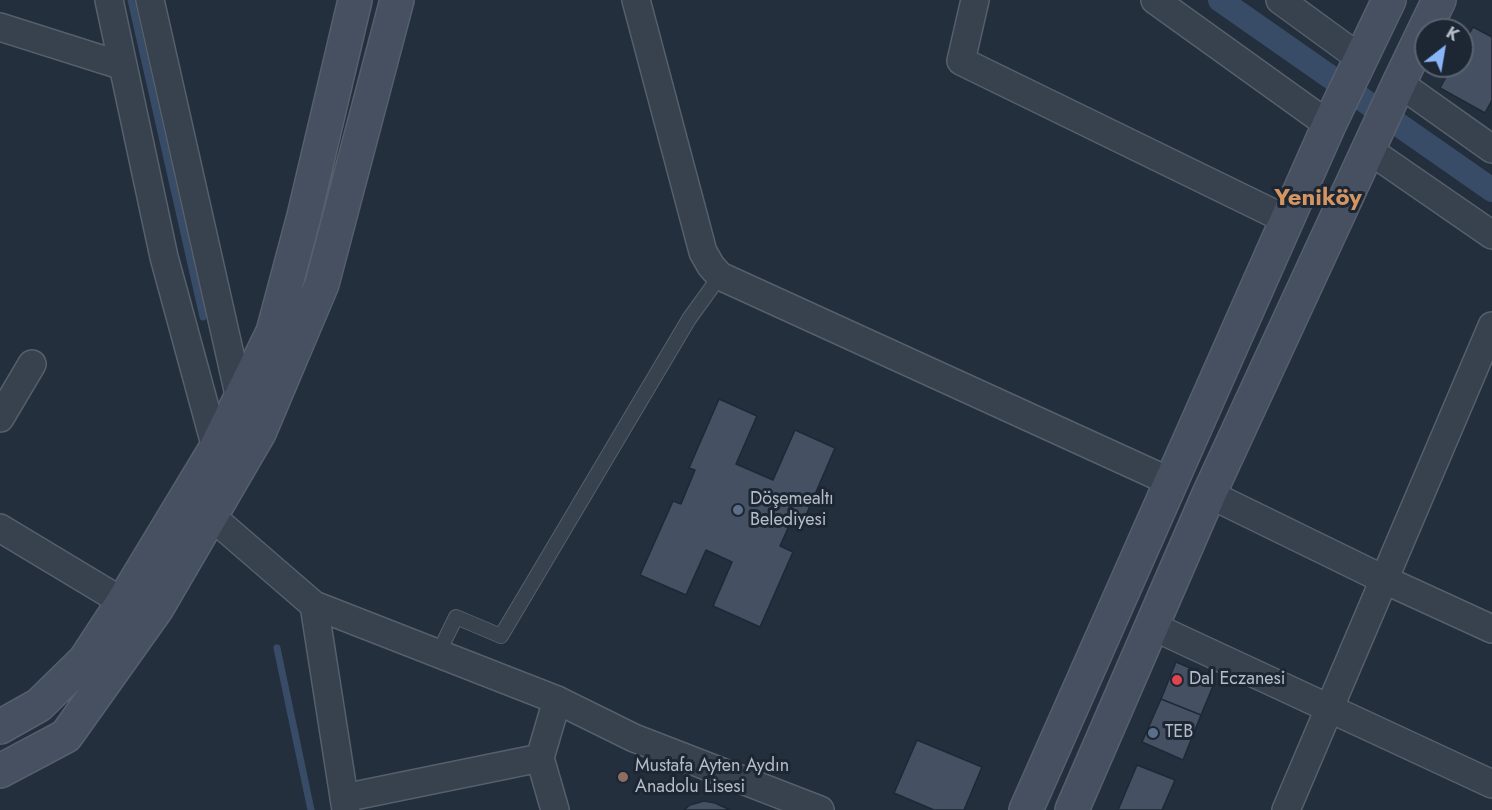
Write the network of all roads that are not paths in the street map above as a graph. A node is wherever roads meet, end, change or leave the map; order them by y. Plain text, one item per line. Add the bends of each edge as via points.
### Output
1 (110, 0) edge
2 (150, 0) edge
3 (355, 0) edge
4 (397, 0) edge
5 (636, 0) edge
6 (975, 0) edge
7 (1155, 0) edge
8 (1280, 0) edge
9 (1389, 0) edge
10 (1439, 0) edge
11 (0, 27) edge
12 (1361, 59) junction
13 (123, 66) junction
14 (1399, 83) junction
15 (1329, 125) junction
16 (1492, 149) edge
17 (1369, 150) junction
18 (1287, 220) junction
19 (1492, 235) edge
20 (720, 276) junction
21 (1492, 326) edge
22 (32, 364) dead end
23 (240, 399) junction
24 (0, 417) edge
25 (259, 433) junction
26 (216, 448) junction
27 (232, 480) junction
28 (1171, 482) junction
29 (1209, 494) junction
30 (197, 508) junction
31 (0, 528) edge
32 (1385, 580) junction
33 (123, 602) junction
34 (314, 605) junction
35 (1152, 626) junction
36 (1492, 629) edge
37 (438, 654) junction
38 (557, 700) junction
39 (1329, 708) junction
40 (0, 726) edge
41 (540, 758) junction
42 (0, 771) edge
43 (1492, 784) edge
44 (345, 804) edge
45 (555, 810) edge
46 (820, 810) edge
47 (1026, 810) edge
48 (1072, 810) edge
49 (1286, 810) edge

1 - 13 street
2 - 23 street
3 - 23 main road via 273,332
4 - 25 main road via 322,284
5 - 20 street via 703,252
6 - 18 street via 961,61
7 - 15 street
8 - 12 street
9 - 12 main road
10 - 14 main road
11 - 13 street
12 - 14 main road
12 - 15 main road
13 - 26 street via 164,257
14 - 16 street
14 - 17 main road
15 - 17 main road
15 - 18 main road
17 - 19 street
17 - 29 main road
18 - 28 main road
20 - 28 street
20 - 37 lane via 689,319 501,636 456,617
21 - 32 street
22 - 24 street
23 - 25 street
23 - 26 main road
25 - 27 main road
26 - 27 street
26 - 30 main road
27 - 30 main road
28 - 47 main road
29 - 32 street
29 - 35 main road
30 - 33 main road
30 - 34 street
30 - 42 main road via 157,608 66,736
31 - 33 street
32 - 36 street
32 - 39 street
33 - 40 main road via 85,660 39,705
34 - 37 street
34 - 44 street
35 - 39 street
35 - 48 main road
37 - 38 street
38 - 41 street
38 - 46 street via 634,738
39 - 43 street
39 - 49 street
41 - 44 street
41 - 45 street

